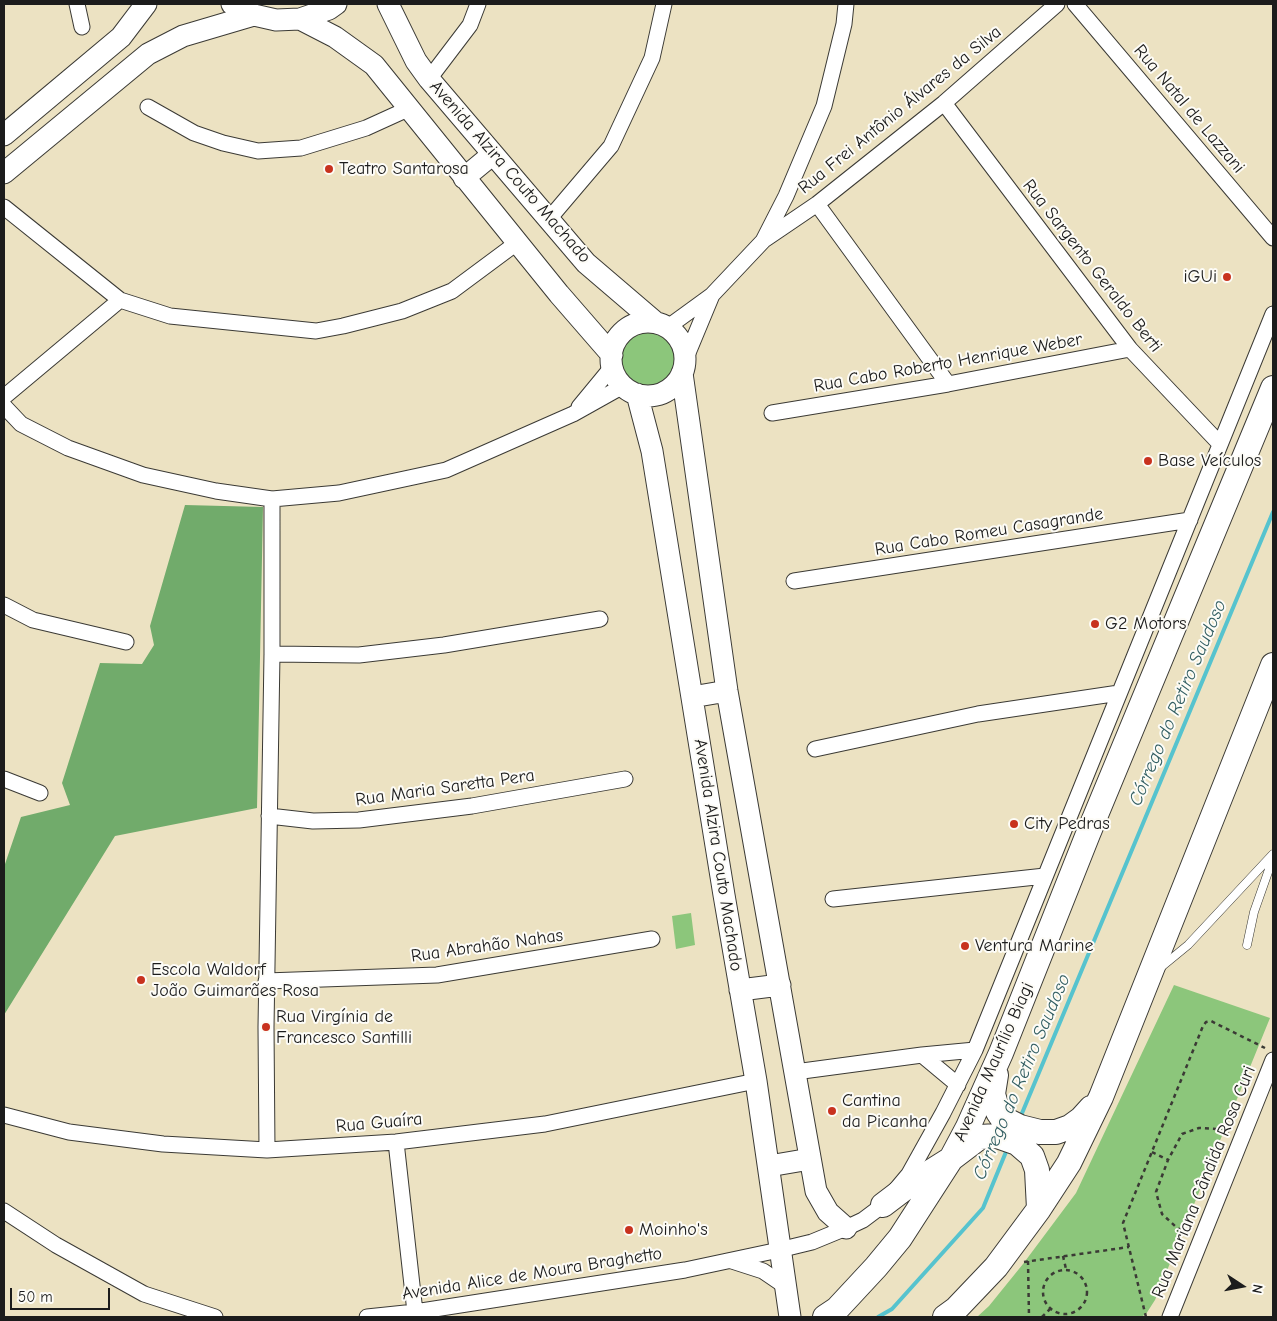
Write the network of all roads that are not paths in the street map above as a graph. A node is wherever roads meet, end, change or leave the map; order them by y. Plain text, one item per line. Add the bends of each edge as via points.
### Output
1 (77, 4) edge
2 (146, 4) edge
3 (232, 4) edge
4 (336, 4) edge
5 (388, 4) edge
6 (478, 4) edge
7 (664, 4) edge
8 (846, 4) edge
9 (1057, 4) edge
10 (1075, 4) edge
11 (254, 15) junction
12 (300, 19) junction
13 (82, 27) dead end
14 (429, 79) junction
15 (944, 103) junction
16 (41, 105) junction
17 (148, 106) dead end
18 (410, 108) junction
19 (57, 128) junction
20 (4, 135) edge
21 (493, 154) junction
22 (4, 173) edge
23 (464, 178) junction
24 (817, 204) junction
25 (4, 207) edge
26 (549, 219) junction
27 (1273, 238) edge
28 (763, 241) junction
29 (518, 242) junction
30 (712, 296) junction
31 (120, 300) junction
32 (1273, 314) edge
33 (661, 325) junction
34 (1130, 349) junction
35 (612, 361) junction
36 (684, 367) junction
37 (948, 384) junction
38 (1273, 388) edge
39 (630, 390) junction
40 (4, 397) edge
41 (4, 406) edge
42 (772, 413) dead end
43 (573, 414) junction
44 (1220, 444) junction
45 (272, 498) junction
46 (1190, 520) junction
47 (794, 581) dead end
48 (4, 605) edge
49 (600, 619) dead end
50 (126, 642) dead end
51 (272, 654) junction
52 (1273, 665) edge
53 (727, 691) junction
54 (1119, 693) junction
55 (692, 697) junction
56 (815, 749) dead end
57 (4, 779) edge
58 (625, 779) dead end
59 (40, 793) dead end
60 (269, 816) junction
61 (1273, 854) edge
62 (1273, 858) edge
63 (1045, 876) junction
64 (832, 899) dead end
65 (652, 939) dead end
66 (1247, 945) dead end
67 (1150, 976) junction
68 (266, 981) junction
69 (780, 984) junction
70 (740, 990) junction
71 (975, 1050) junction
72 (1001, 1053) junction
73 (922, 1055) junction
74 (1273, 1060) edge
75 (795, 1072) junction
76 (756, 1081) junction
77 (958, 1085) junction
78 (1101, 1097) junction
79 (4, 1115) edge
80 (1000, 1127) junction
81 (396, 1142) junction
82 (267, 1150) junction
83 (810, 1159) junction
84 (951, 1159) junction
85 (769, 1166) junction
86 (883, 1205) junction
87 (1039, 1209) junction
88 (4, 1210) edge
89 (846, 1228) junction
90 (779, 1250) junction
91 (731, 1260) junction
92 (785, 1286) junction
93 (416, 1312) junction
94 (215, 1317) edge
95 (367, 1317) edge
96 (790, 1317) edge
97 (825, 1317) edge
98 (945, 1317) edge
99 (1170, 1317) edge

1 - 13 street
2 - 16 street via 121,37
3 - 11 street
4 - 12 street
5 - 14 street, Avenida Alzira Couto Machado via 416,62
6 - 14 street via 470,25
7 - 26 street via 652,58 611,146
8 - 28 street via 824,106
9 - 15 street, Rua Frei Antônio Álvares da Silva
10 - 27 street, Rua Natal de Lazzani
11 - 12 street via 276,20
11 - 19 street via 183,36 148,54
12 - 18 street, Avenida Alzira Couto Machado via 335,37 374,65
14 - 21 street, Avenida Alzira Couto Machado
15 - 24 street, Rua Frei Antônio Álvares da Silva
15 - 34 street, Rua Sargento Geraldo Berti
16 - 19 street
16 - 20 street
17 - 18 street via 194,133 258,151 302,148 366,128
18 - 23 street, Avenida Alzira Couto Machado
19 - 22 street
21 - 23 street
21 - 26 street, Avenida Alzira Couto Machado
23 - 29 street, Avenida Alzira Couto Machado
24 - 28 street, Rua Frei Antônio Álvares da Silva
24 - 37 street
25 - 31 street
26 - 33 street, Avenida Alzira Couto Machado via 586,263
28 - 30 street
29 - 31 street via 452,291 402,311 316,331 170,316
29 - 35 street, Avenida Alzira Couto Machado
30 - 33 street
30 - 36 street
31 - 40 street
32 - 44 street
33 - 35 street via 640,323 626,329 616,340
33 - 36 street via 675,333 681,342
34 - 37 street, Rua Cabo Roberto Henrique Weber
34 - 44 street, Rua Sargento Geraldo Berti
35 - 39 street via 615,374
35 - 43 street
36 - 39 street via 676,383 668,390 647,396
36 - 53 street, Avenida Alzira Couto Machado
37 - 42 street, Rua Cabo Roberto Henrique Weber
38 - 72 main road, Avenida Maurílio Biagi
39 - 43 street
39 - 55 street, Avenida Alzira Couto Machado via 652,450
41 - 45 street via 21,424 68,448 143,475 216,491
43 - 45 street via 446,470 339,493
44 - 46 street
45 - 51 street
46 - 47 street, Rua Cabo Romeu Casagrande
46 - 54 street
48 - 50 street via 33,620
49 - 51 street via 360,656
51 - 60 street
52 - 67 main road
53 - 55 street
53 - 69 street, Avenida Alzira Couto Machado
54 - 56 street via 978,714
54 - 63 street
55 - 70 street, Avenida Alzira Couto Machado
57 - 59 street
58 - 60 street, Rua Maria Saretta Pera via 472,806 358,820 314,821
60 - 68 street
61 - 67 lane via 1188,945
62 - 66 lane via 1254,912
63 - 64 street
63 - 71 street
65 - 68 street, Rua Abrahão Nahas via 437,975
67 - 78 main road
68 - 82 street
69 - 70 street
69 - 75 street, Avenida Alzira Couto Machado
70 - 76 street, Avenida Alzira Couto Machado
71 - 73 street
71 - 77 street
72 - 80 main road via 993,1094
72 - 84 main road, Avenida Maurílio Biagi
73 - 75 street
73 - 77 street
74 - 99 street, Rua Mariana Cândida Rosa Curi
75 - 83 street, Avenida Alzira Couto Machado
76 - 81 street, Rua Guaíra via 545,1124
76 - 85 street, Avenida Alzira Couto Machado
77 - 86 street via 909,1174
78 - 80 main road via 1081,1119 1056,1132
78 - 87 main road via 1069,1163
79 - 82 street, Rua Guaíra via 69,1132 163,1144
80 - 84 main road via 980,1137
80 - 87 main road via 1032,1156 1037,1170
81 - 82 street, Rua Guaíra
81 - 93 street
83 - 85 street
83 - 89 street, Avenida Alzira Couto Machado via 821,1202
84 - 86 main road
84 - 97 main road, Avenida Maurílio Biagi via 900,1238 876,1267
85 - 90 street, Avenida Alzira Couto Machado
86 - 89 street
87 - 98 main road via 996,1267
88 - 94 street via 56,1245 144,1294
89 - 90 street via 812,1242
90 - 91 street, Avenida Alice de Moura Braghetto
90 - 92 street, Avenida Alzira Couto Machado
91 - 92 street via 762,1271
91 - 93 street, Avenida Alice de Moura Braghetto
92 - 96 street, Avenida Alzira Couto Machado
93 - 95 street, Avenida Alice de Moura Braghetto

